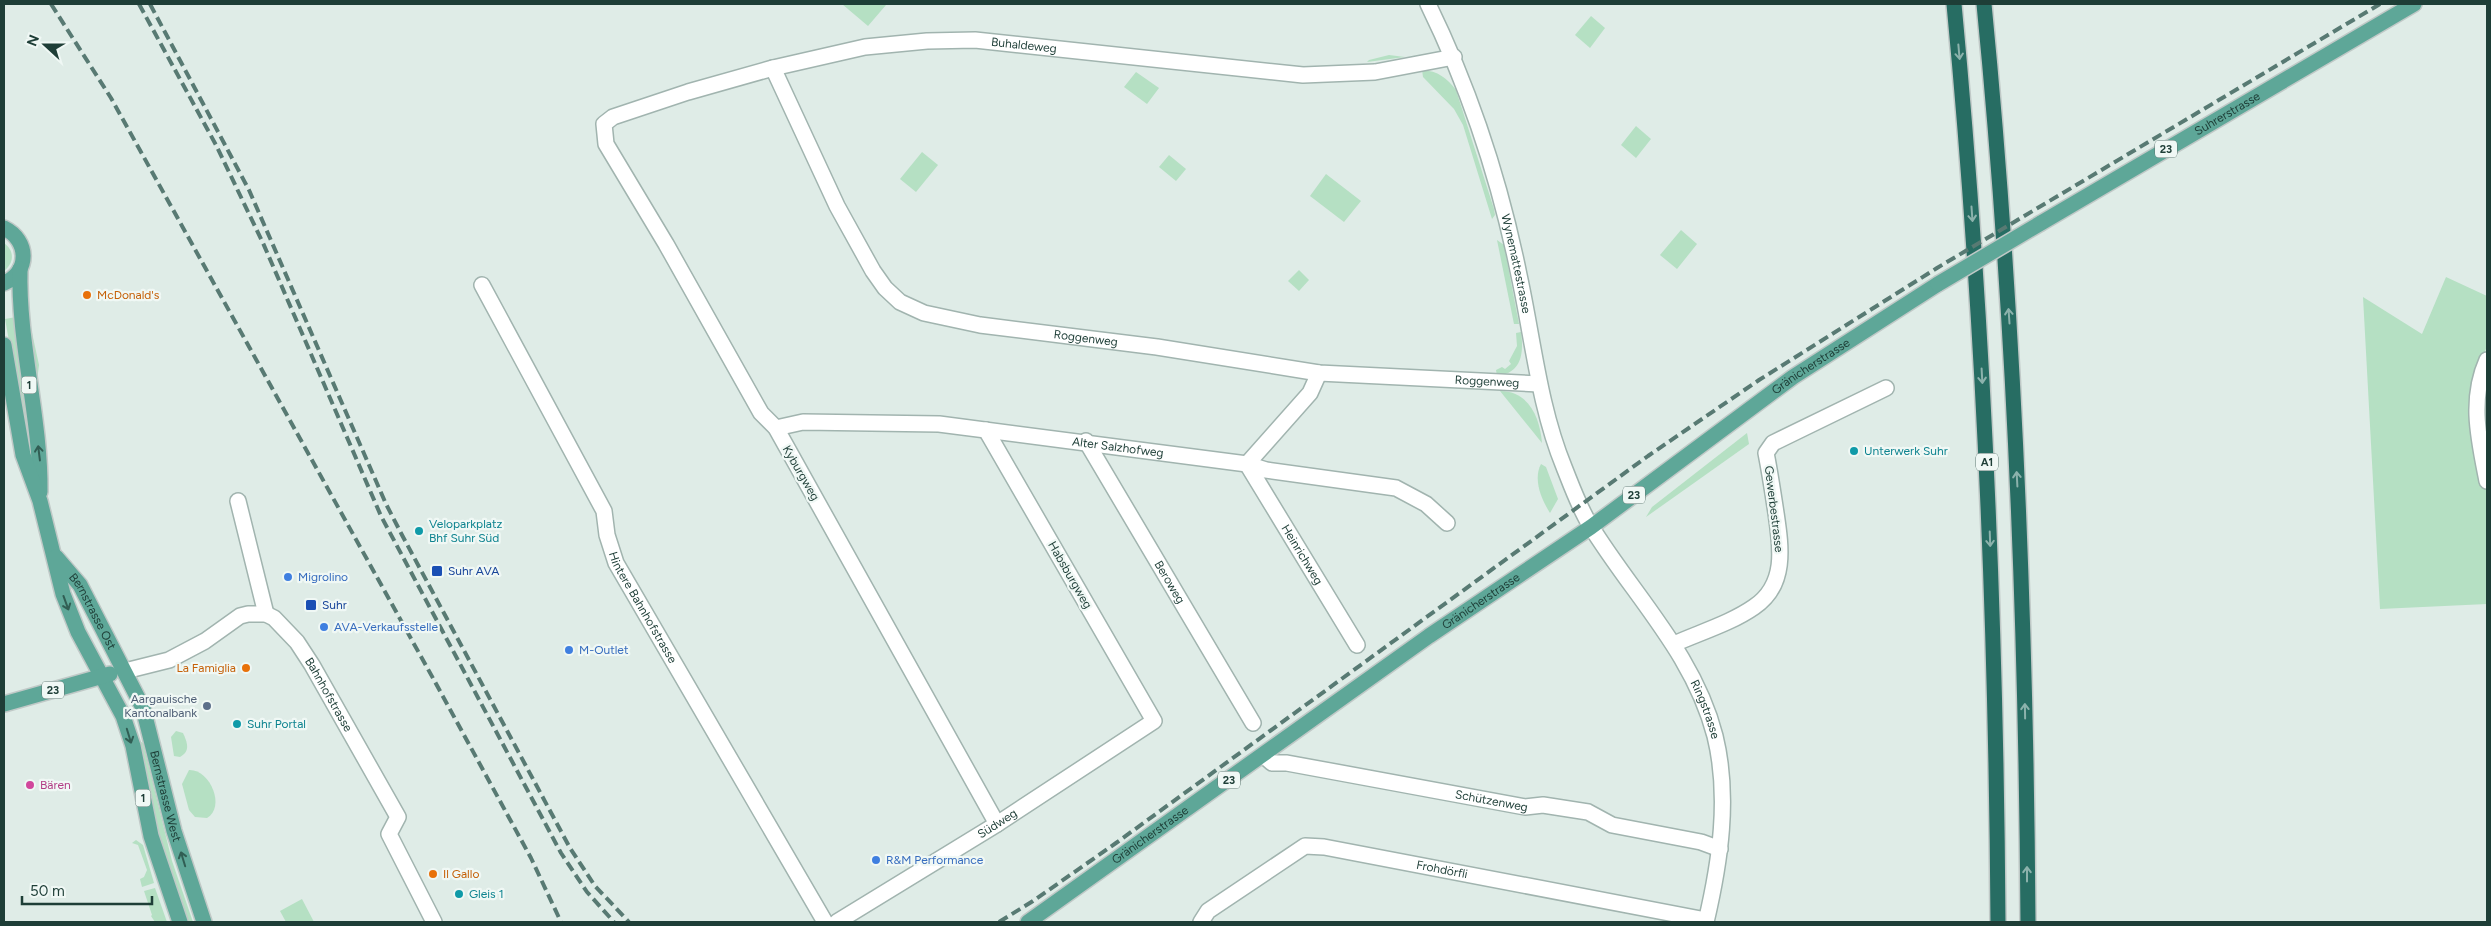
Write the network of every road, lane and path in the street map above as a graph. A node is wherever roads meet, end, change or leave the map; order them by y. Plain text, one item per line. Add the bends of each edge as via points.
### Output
1 (1428, 4) edge
2 (1954, 4) edge
3 (1984, 4) edge
4 (2414, 4) edge
5 (1454, 57) junction
6 (773, 68) junction
7 (604, 124) joint
8 (4, 228) edge
9 (20, 269) junction
10 (4, 283) edge
11 (1938, 284) joint
12 (482, 286) dead end
13 (4, 345) edge
14 (2487, 360) edge
15 (1319, 374) junction
16 (1540, 384) junction
17 (1886, 388) dead end
18 (776, 428) junction
19 (986, 430) junction
20 (1086, 442) junction
21 (1247, 464) junction
22 (2487, 481) edge
23 (40, 501) junction
24 (238, 501) dead end
25 (1447, 523) dead end
26 (1591, 527) junction
27 (55, 556) junction
28 (266, 614) junction
29 (1674, 644) junction
30 (1357, 646) dead end
31 (125, 671) junction
32 (102, 675) junction
33 (4, 704) edge
34 (1154, 721) joint
35 (1253, 723) dead end
36 (1263, 755) junction
37 (997, 824) junction
38 (1720, 849) junction
39 (1033, 921) edge
40 (1706, 921) edge
41 (180, 922) edge
42 (204, 922) edge
43 (434, 922) edge
44 (825, 922) edge
45 (837, 922) edge
46 (1201, 922) edge
47 (1998, 922) edge
48 (2028, 922) edge

1 - 5 street, Wynemattestrasse
2 -> 47 highway, A1 via 1986,445
48 -> 3 highway, A1 via 2018,483 2002,222
4 - 11 main road, Suhrerstrasse / 23, bridge
5 - 6 street, Buhaldeweg via 1375,72 1303,75 975,40 865,47
5 - 16 street, Wynemattestrasse via 1501,198
6 - 7 street, Buhaldeweg via 688,92 613,117
6 - 15 street, Roggenweg via 859,249 885,288 900,302 946,319 1157,347
7 - 18 street, Kyburgweg via 606,144 761,413
8 - 9 main road, Bernstrasse Ost via 16,236 23,249
9 - 10 main road via 16,276
23 -> 9 main road, Bernstrasse Ost / 1 via 40,459 25,356
11 - 26 main road, Gränicherstrasse / 23 via 1793,377
12 - 44 street, Hintere Bahnhofstrasse via 604,511 616,563
13 - 23 main road, Bernstrasse Ost / 1 via 23,455
14 - 22 street via 2477,388 2476,406
15 - 16 street, Roggenweg
15 - 21 street via 1310,393
16 - 26 street, Wynemattestrasse via 1553,440
17 - 29 street, Gewerbestrasse via 1773,443 1766,452 1781,549 1773,587 1766,597 1741,615
18 - 19 street, Alter Salzhofweg via 804,422 939,424
18 - 37 street, Kyburgweg
19 - 20 street, Alter Salzhofweg
19 - 34 street, Habsburgweg
20 - 21 street, Alter Salzhofweg
20 - 35 street, Beroweg
21 - 25 street, Alter Salzhofweg via 1266,470 1396,488 1426,504
21 - 30 street, Heinrichweg
23 - 27 main road, Bernstrasse Ost / 1
24 - 28 street
26 - 29 street, Ringstrasse
26 - 36 main road, Gränicherstrasse / 23 via 1429,636
27 - 31 main road, Bernstrasse Ost via 80,585
27 -> 32 main road, Bernstrasse Ost / 1 via 62,594
28 - 31 street via 240,616 205,641 169,660
28 - 43 street, Bahnhofstrasse via 297,642 398,817 390,834
29 - 38 street, Ringstrasse via 1698,690 1716,738 1722,788
31 - 32 main road, 23
42 -> 31 main road, Bernstrasse West via 174,831 143,708
32 - 33 main road, 23
32 -> 41 main road, Bernstrasse West / 1 via 123,716 133,746 151,836
34 - 37 street, Südweg
36 - 38 street, Schützenweg via 1272,763 1525,808 1543,804 1588,812 1612,824 1701,842
36 - 39 main road, Gränicherstrasse / 23
37 - 45 street, Südweg
38 - 40 street, Ringstrasse
40 - 46 street, Frohdörfli via 1306,846 1208,911

